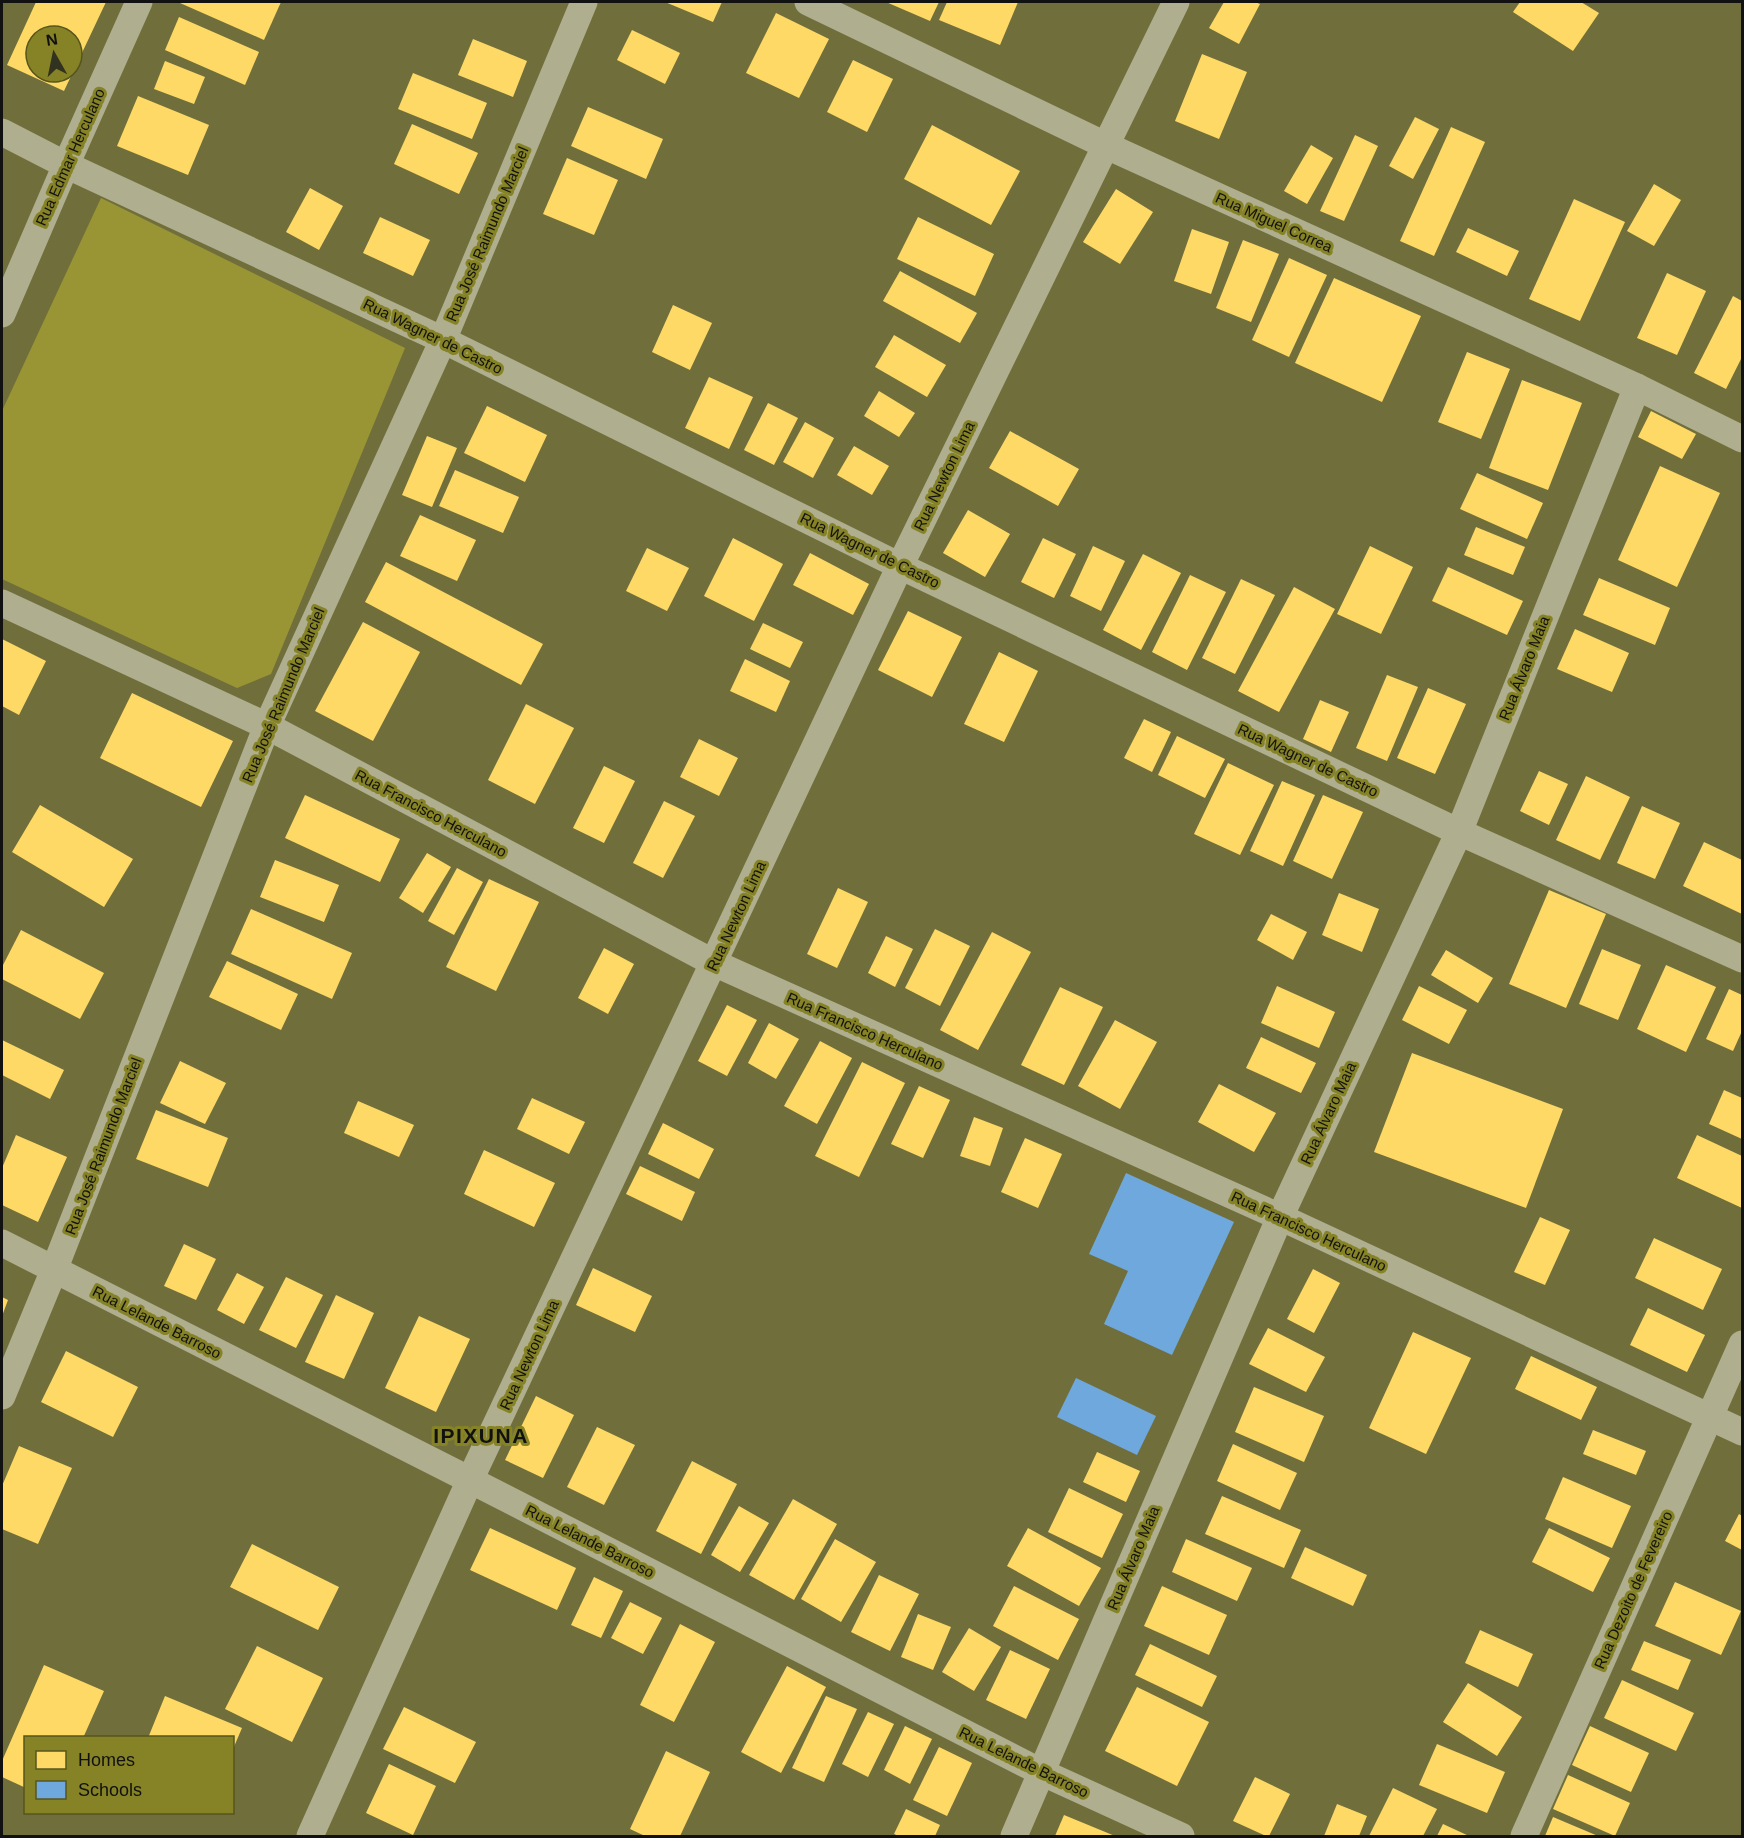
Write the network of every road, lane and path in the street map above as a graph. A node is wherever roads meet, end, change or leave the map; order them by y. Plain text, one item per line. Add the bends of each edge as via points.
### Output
1 (140, 2) edge
2 (584, 2) edge
3 (808, 2) edge
4 (1176, 2) edge
5 (2, 132) edge
6 (1107, 146) junction
7 (66, 165) junction
8 (2, 314) edge
9 (443, 340) junction
10 (1637, 387) junction
11 (1743, 439) edge
12 (900, 566) junction
13 (2, 603) edge
14 (267, 726) junction
15 (1459, 832) junction
16 (1743, 959) edge
17 (714, 963) junction
18 (1280, 1217) junction
19 (2, 1243) edge
20 (54, 1270) junction
21 (1743, 1344) edge
22 (2, 1396) edge
23 (1710, 1416) junction
24 (1743, 1432) edge
25 (470, 1480) junction
26 (1041, 1772) junction
27 (310, 1836) edge
28 (1014, 1836) edge
29 (1181, 1836) edge
30 (1524, 1836) edge

1 - 7 street, Rua Edmar Herculano
2 - 9 street, Rua José Raimundo Marciel
3 - 6 street, Rua Miguel Correa
4 - 6 street, Rua Newton Lima
5 - 7 street, Rua Wagner de Castro
6 - 10 street, Rua Miguel Correa
6 - 12 street, Rua Newton Lima
7 - 8 street, Rua Edmar Herculano
7 - 9 street, Rua Wagner de Castro
9 - 12 street, Rua Wagner de Castro
9 - 14 street, Rua José Raimundo Marciel
10 - 11 street, Rua Miguel Correa
10 - 15 street, Rua Álvaro Maia
12 - 15 street, Rua Wagner de Castro
12 - 17 street, Rua Newton Lima
13 - 14 street, Rua Francisco Herculano
14 - 17 street, Rua Francisco Herculano
14 - 20 street, Rua José Raimundo Marciel
15 - 16 street, Rua Wagner de Castro
15 - 18 street, Rua Álvaro Maia
17 - 18 street, Rua Francisco Herculano
17 - 25 street, Rua Newton Lima
18 - 23 street, Rua Francisco Herculano
18 - 26 street, Rua Álvaro Maia
19 - 20 street, Rua Lelande Barroso
20 - 22 street, Rua José Raimundo Marciel
20 - 25 street, Rua Lelande Barroso
21 - 23 street, Rua Dezoito de Fevereiro
23 - 24 street, Rua Francisco Herculano
23 - 30 street, Rua Dezoito de Fevereiro
25 - 26 street, Rua Lelande Barroso
25 - 27 street, Rua Newton Lima
26 - 28 street, Rua Álvaro Maia
26 - 29 street, Rua Lelande Barroso

